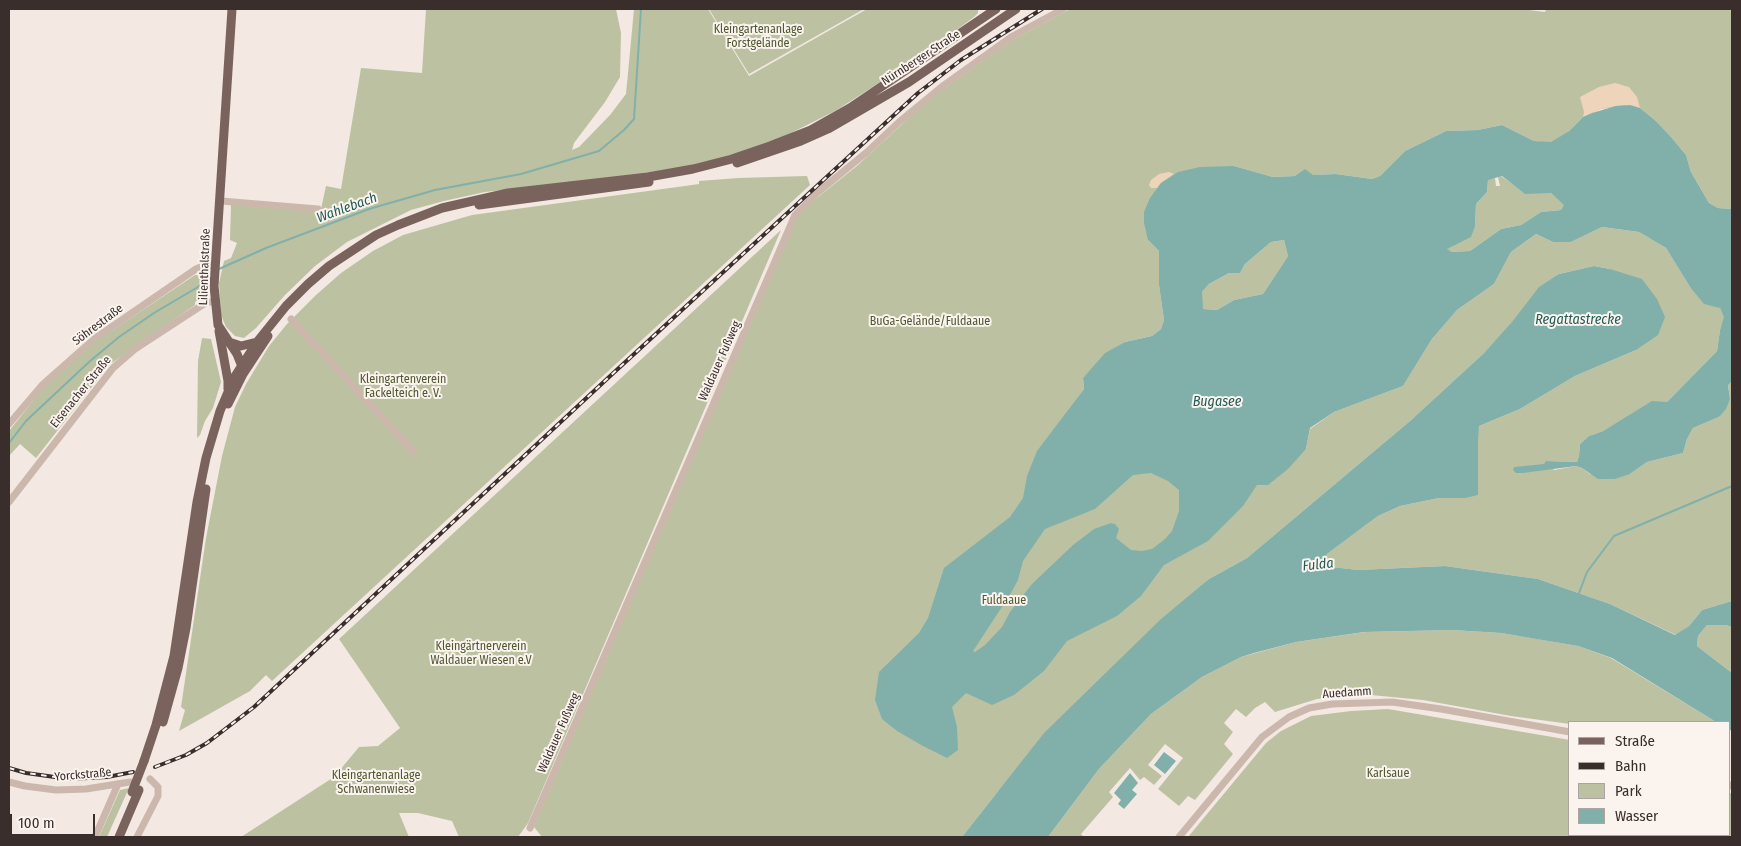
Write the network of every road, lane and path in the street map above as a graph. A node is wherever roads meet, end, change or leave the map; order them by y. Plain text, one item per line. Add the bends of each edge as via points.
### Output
1 (232, 9) edge
2 (1016, 9) edge
3 (1063, 9) edge
4 (992, 10) edge
5 (999, 20) junction
6 (221, 201) junction
7 (318, 209) dead end
8 (215, 270) junction
9 (214, 302) junction
10 (291, 319) dead end
11 (218, 326) junction
12 (270, 332) junction
13 (228, 342) junction
14 (257, 342) junction
15 (222, 354) junction
16 (242, 365) junction
17 (243, 374) junction
18 (228, 390) junction
19 (9, 424) edge
20 (414, 452) dead end
21 (9, 502) edge
22 (1568, 732) edge
23 (147, 760) junction
24 (150, 779) dead end
25 (9, 782) edge
26 (130, 782) dead end
27 (118, 784) junction
28 (135, 791) junction
29 (530, 828) dead end
30 (95, 837) edge
31 (113, 837) edge
32 (119, 837) edge
33 (136, 837) edge
34 (1179, 837) edge

1 - 6 main road, Lilienthalstraße
2 - 5 main road, Nürnberger Straße
3 - 29 street, Waldauer Fußweg via 1012,37 944,85 795,215
4 - 5 street
4 - 14 main road via 850,108 811,130 770,146 732,159 675,172 508,193 442,208 398,224 328,266 295,296
5 - 12 main road, Nürnberger Straße via 909,82 854,114 801,141 751,159 710,171 626,186 484,204 447,212 391,234 348,258 306,292
6 - 7 street
6 - 8 main road, Lilienthalstraße
8 - 9 main road, Lilienthalstraße
8 - 19 street, Söhrestraße via 203,266 196,269 94,339 43,384
9 - 11 main road, Lilienthalstraße
9 - 21 street, Eisenacher Straße via 207,302 135,348 113,368
10 - 20 street
11 - 13 main road, Lilienthalstraße
11 - 15 main road
12 - 16 main road
12 - 17 main road
13 - 14 main road via 241,346
13 - 16 main road, Lilienthalstraße
14 - 16 main road
15 - 16 main road
15 - 18 main road
16 - 17 main road
16 - 18 main road
17 - 23 main road via 225,414 213,456 178,668 159,736
18 - 23 main road via 206,458 174,656
22 - 34 street, Auedamm via 1392,702 1309,708 1289,717 1262,737
23 - 28 main road, bridge
24 - 33 street via 158,787 158,796
25 - 27 street, Yorckstraße via 56,790
26 - 27 street, Yorckstraße
27 - 30 street
28 - 31 main road
28 - 32 main road

